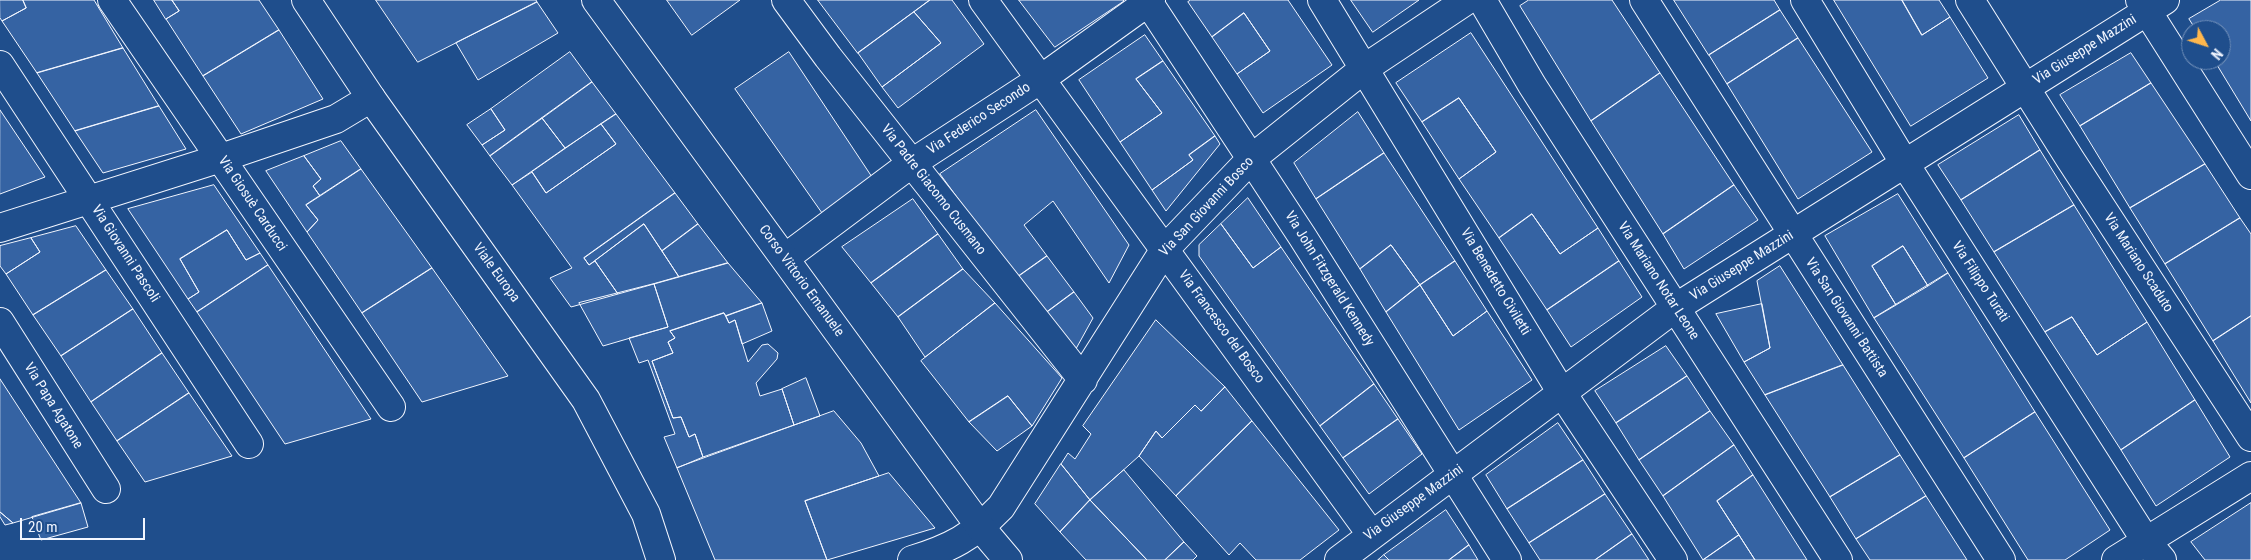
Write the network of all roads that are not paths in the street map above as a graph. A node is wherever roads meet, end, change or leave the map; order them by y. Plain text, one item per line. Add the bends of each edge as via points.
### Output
1 (112, 0) edge
2 (306, 0) edge
3 (596, 0) edge
4 (786, 0) edge
5 (983, 0) edge
6 (1322, 0) edge
7 (1467, 0) edge
8 (1482, 0) edge
9 (1644, 0) edge
10 (1805, 0) edge
11 (1970, 0) edge
12 (1148, 1) edge
13 (2151, 4) edge
14 (0, 65) edge
15 (1365, 68) junction
16 (1041, 79) junction
17 (2025, 88) junction
18 (371, 98) junction
19 (221, 158) junction
20 (1251, 159) junction
21 (912, 163) junction
22 (1905, 164) junction
23 (2251, 175) edge
24 (89, 199) junction
25 (0, 228) edge
26 (1792, 234) junction
27 (1165, 249) junction
28 (785, 258) junction
29 (1675, 308) junction
30 (0, 322) edge
31 (1083, 380) junction
32 (1562, 393) junction
33 (391, 407) dead end
34 (2251, 438) edge
35 (249, 444) dead end
36 (1452, 475) junction
37 (2251, 476) edge
38 (106, 489) dead end
39 (981, 528) junction
40 (1371, 534) junction
41 (2154, 550) edge
42 (661, 560) edge
43 (912, 560) edge
44 (1008, 560) edge
45 (1339, 560) edge
46 (1508, 560) edge
47 (1673, 560) edge
48 (1838, 560) edge
49 (2000, 560) edge
50 (2116, 560) edge

1 - 19 street, Via Giosuè Carducci
2 - 18 street, Viale Europa
3 - 28 street, Corso Vittorio Emanuele
4 - 21 street, Via Padre Giacomo Cusmano
5 - 16 street, Via Francesco del Bosco
6 - 15 street, Via Benedetto Civiletti
7 - 15 street, Via San Giovanni Bosco
8 - 29 street, Via Mariano Notar Leone via 1532,85
9 - 26 street, Via San Giovanni Battista
10 - 22 street, Via Filippo Turati
11 - 17 street, Via Mariano Scaduto
12 - 16 street, Via Federico Secondo
12 - 20 street, Via John Fitzgerald Kennedy
13 - 17 street, Via Giuseppe Mazzini
13 - 23 street
14 - 24 street, Via Giovanni Pascoli
15 - 20 street, Via San Giovanni Bosco
15 - 32 street, Via Benedetto Civiletti
16 - 21 street, Via Federico Secondo
16 - 27 street, Via Francesco del Bosco
17 - 22 street, Via Giuseppe Mazzini
17 - 34 street, Via Mariano Scaduto
18 - 19 street via 336,119
18 - 42 street, Viale Europa via 586,400 646,514
19 - 24 street
19 - 33 street, Via Giosuè Carducci
20 - 27 street, Via San Giovanni Bosco
20 - 36 street, Via John Fitzgerald Kennedy
21 - 28 street, Via Federico Secondo
21 - 31 street, Via Padre Giacomo Cusmano
22 - 26 street, Via Giuseppe Mazzini
22 - 41 street, Via Filippo Turati
24 - 25 street
24 - 35 street, Via Giovanni Pascoli
26 - 29 street, Via Giuseppe Mazzini
26 - 49 street, Via San Giovanni Battista
27 - 31 street, Via San Giovanni Bosco
27 - 40 street, Via Francesco del Bosco
28 - 39 street, Corso Vittorio Emanuele
29 - 32 street, Via Giuseppe Mazzini
29 - 48 street, Via Mariano Notar Leone
30 - 38 street, Via Papa Agatone
31 - 39 street, Via San Giovanni Bosco via 1001,508
32 - 36 street, Via Giuseppe Mazzini
32 - 47 street, Via Benedetto Civiletti
36 - 40 street, Via Giuseppe Mazzini
36 - 46 street, Via John Fitzgerald Kennedy
37 - 41 street
39 - 43 street, Via San Giovanni Bosco via 947,549
39 - 44 street, Corso Vittorio Emanuele
40 - 45 street, Via Giuseppe Mazzini
41 - 50 street

